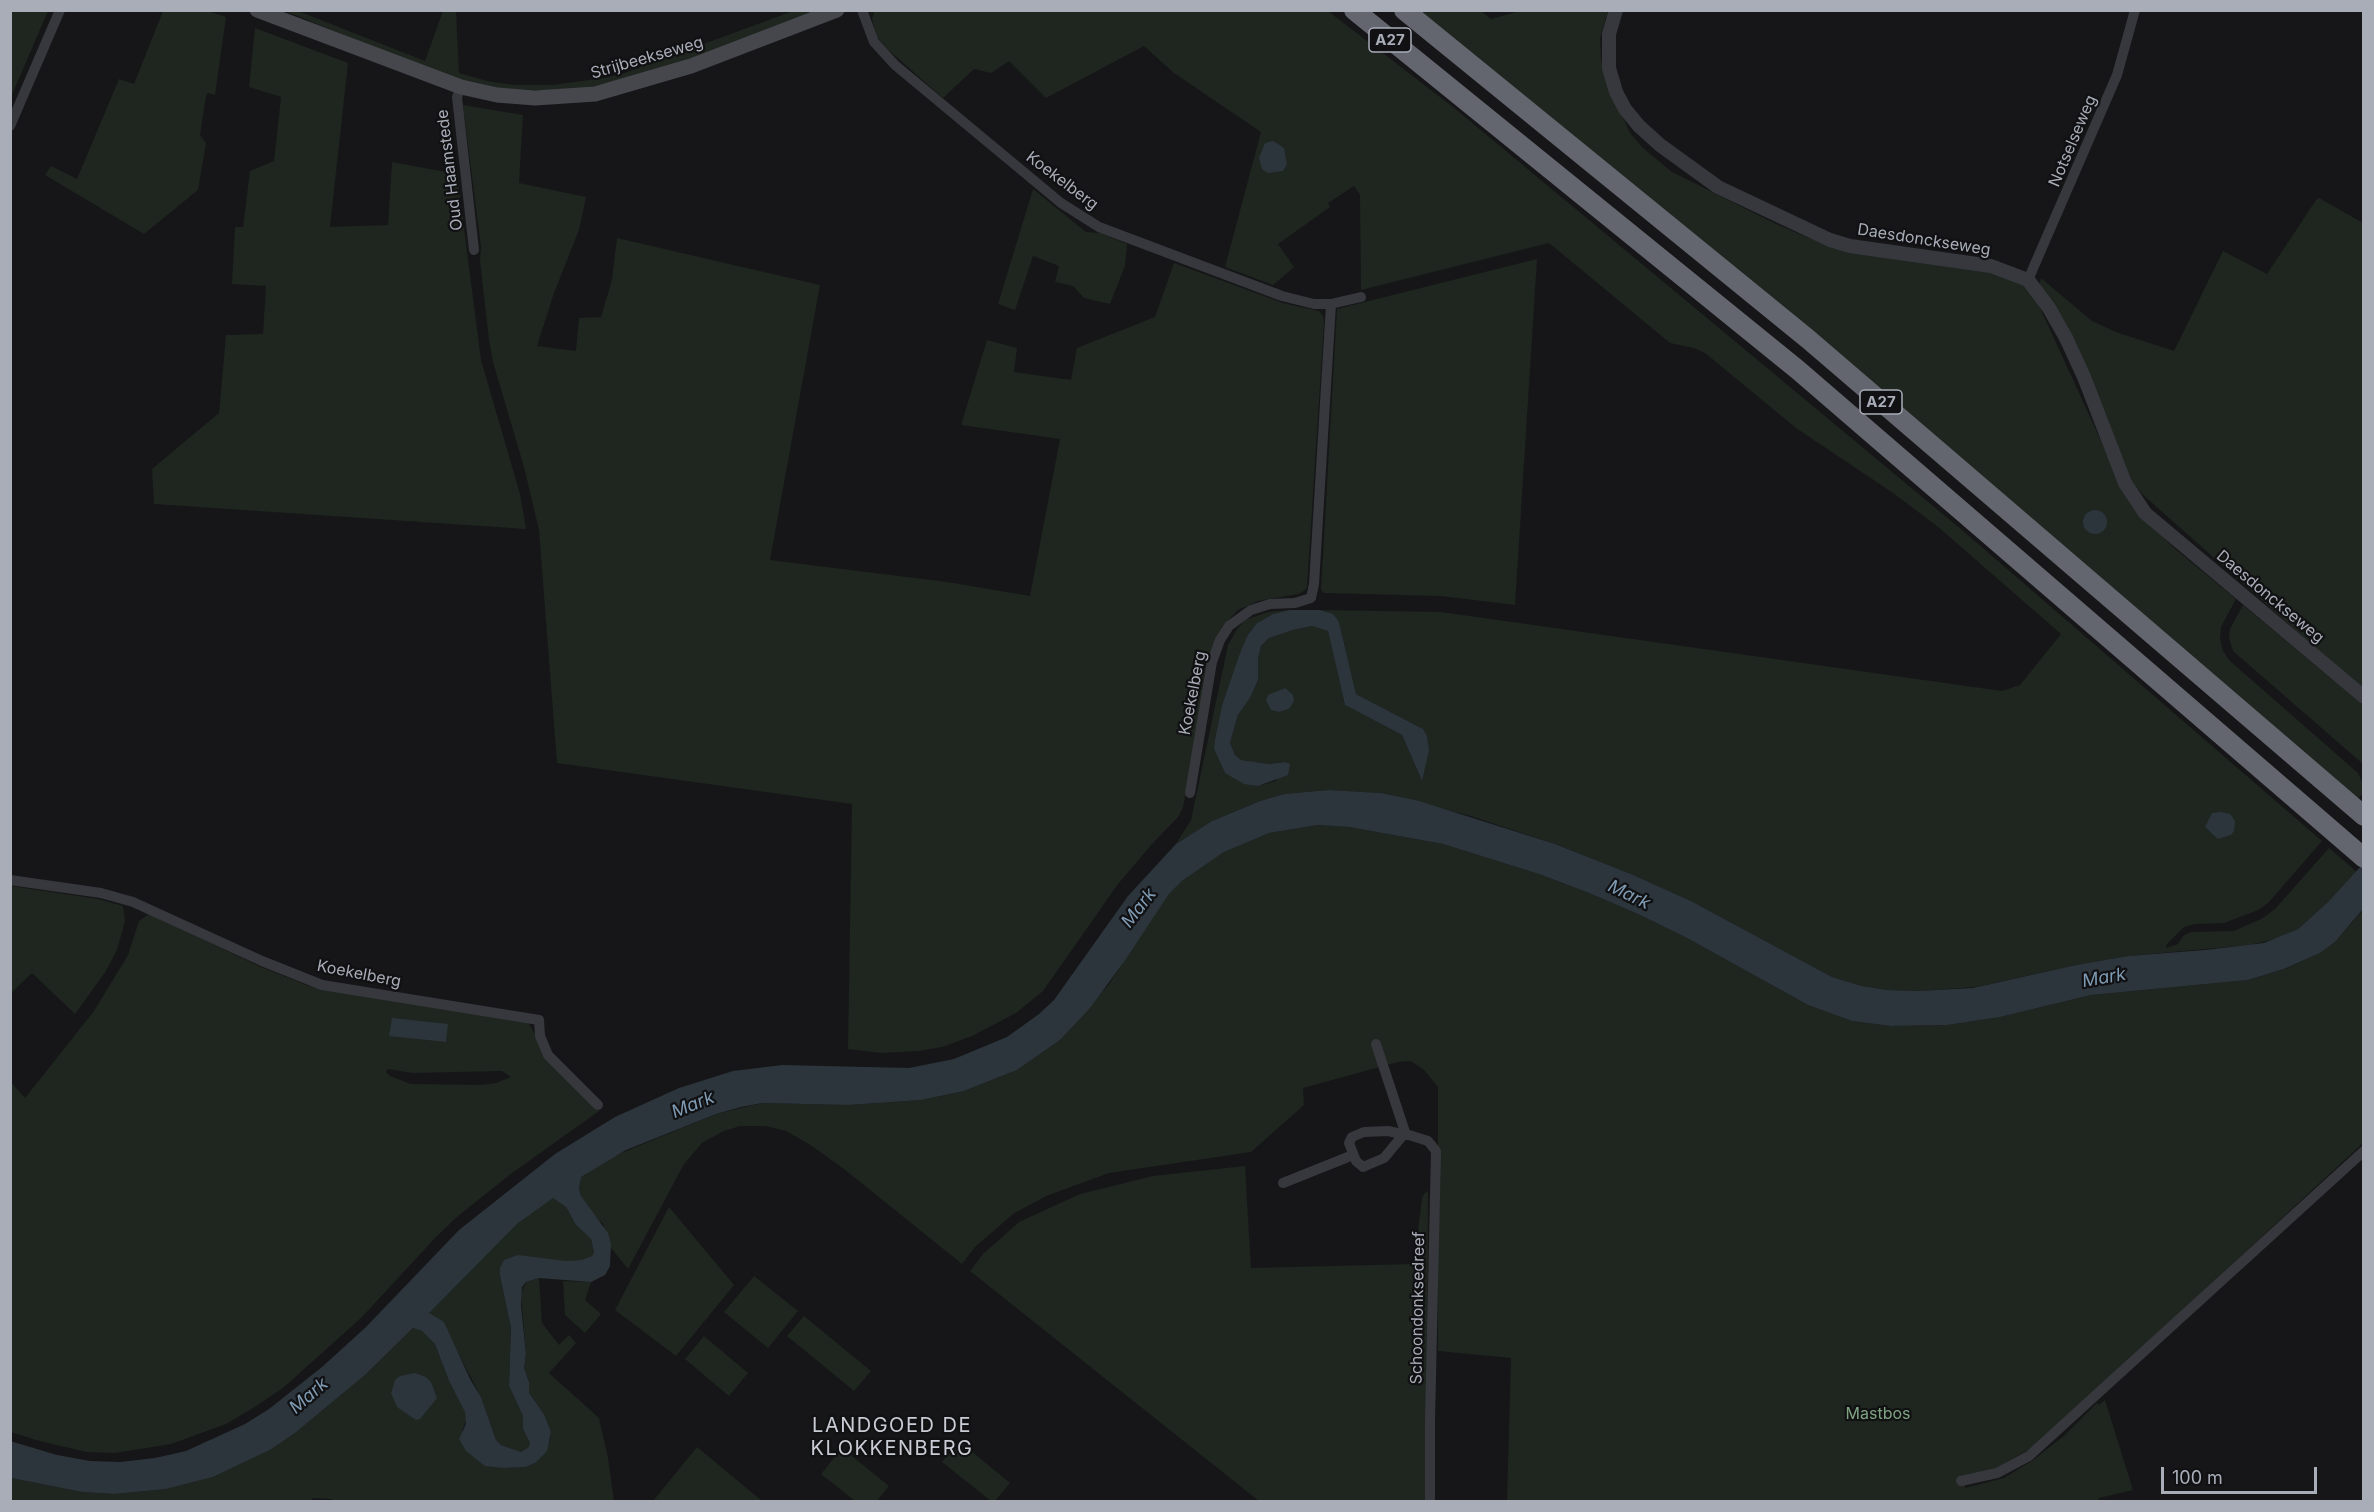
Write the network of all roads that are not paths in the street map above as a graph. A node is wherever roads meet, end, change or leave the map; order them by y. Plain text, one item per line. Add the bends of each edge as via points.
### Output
1 (60, 10) edge
2 (257, 10) edge
3 (837, 10) edge
4 (862, 10) edge
5 (1354, 10) edge
6 (1404, 10) edge
7 (1616, 10) edge
8 (2135, 10) edge
9 (461, 87) junction
10 (10, 126) edge
11 (474, 250) dead end
12 (2028, 280) junction
13 (1361, 297) dead end
14 (1331, 304) junction
15 (2364, 698) edge
16 (1190, 793) dead end
17 (2356, 810) edge
18 (2364, 858) edge
19 (10, 880) edge
20 (1376, 1044) dead end
21 (598, 1105) dead end
22 (1405, 1134) junction
23 (2364, 1151) edge
24 (1353, 1155) junction
25 (1283, 1183) dead end
26 (1961, 1481) dead end
27 (1430, 1502) edge

1 - 10 street
2 - 9 main road, Strijbeekseweg
3 - 9 main road, Strijbeekseweg via 691,66 595,94 535,98
4 - 14 street, Koekelberg via 874,42 895,64 1077,214 1099,227 1231,279 1293,299
5 - 18 highway, A27 via 1798,370
6 - 17 highway, A27 via 1808,339
7 - 12 street, Daesdonckseweg via 1609,34 1609,68 1625,109 1659,145 1718,187 1850,246 1991,266
8 - 12 street, Notselseweg via 2117,75
9 - 11 street, Oud Haamstede via 457,97
12 - 15 street, Daesdonckseweg via 2066,338 2125,483 2145,513
13 - 14 street, Koekelberg
14 - 16 street, Koekelberg via 1311,598 1251,610 1229,626 1220,640 1212,662
19 - 21 street, Koekelberg via 100,893 133,902 322,985 539,1020 540,1036 548,1055
20 - 22 street
22 - 24 street via 1384,1158 1371,1165 1359,1165
22 - 24 street, Schoondonksedreef via 1374,1131 1356,1135 1349,1140
22 - 27 street, Schoondonksedreef via 1428,1141 1436,1151
23 - 26 street via 2029,1456 1997,1473
24 - 25 street

